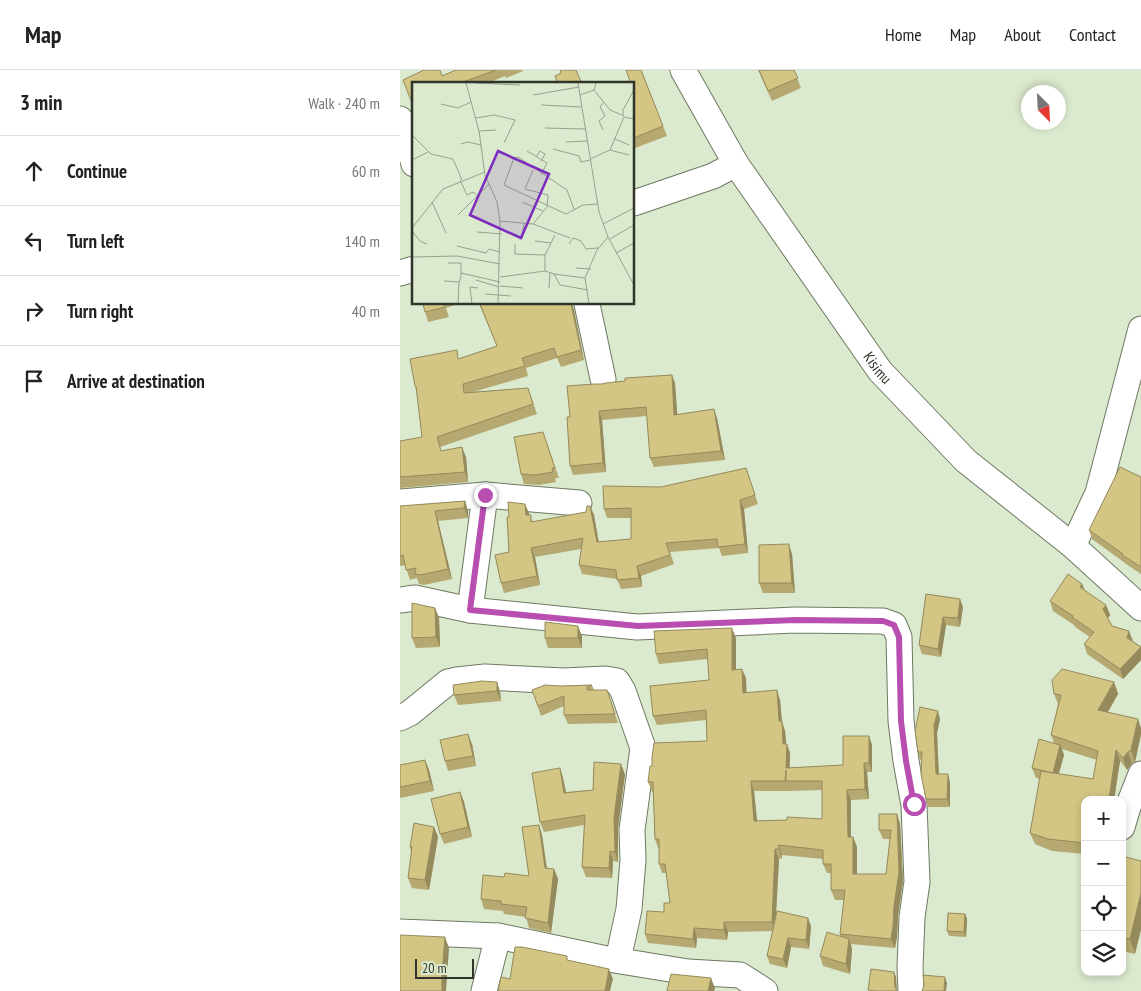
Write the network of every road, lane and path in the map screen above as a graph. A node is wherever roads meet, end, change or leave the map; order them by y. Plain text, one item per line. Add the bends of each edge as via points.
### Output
1 (683, 70) edge
2 (400, 119) edge
3 (412, 158) edge
4 (736, 164) junction
5 (635, 203) edge
6 (587, 305) edge
7 (1140, 340) edge
8 (603, 379) dead end
9 (485, 495) junction
10 (400, 502) edge
11 (579, 503) dead end
12 (1073, 546) junction
13 (400, 600) edge
14 (1141, 608) edge
15 (470, 610) junction
16 (400, 718) edge
17 (1141, 774) edge
18 (1126, 814) edge
19 (400, 932) edge
20 (498, 936) junction
21 (618, 960) junction
22 (484, 991) edge
23 (765, 991) edge
24 (911, 991) edge

1 - 4 street, Kisimu
2 - 3 street
4 - 5 street via 713,176
4 - 12 street, Kisimu via 880,371 966,462
6 - 8 street
7 - 12 street via 1098,493
9 - 10 street
9 - 11 street
9 - 15 street
12 - 14 street, Kisimu
13 - 15 street via 415,598
15 - 24 street via 638,626 796,620 883,621 894,625 899,637 901,721 914,804 917,882 912,917
16 - 21 street via 448,682 457,680 485,677 617,681 643,748 632,830 629,909
17 - 18 street
19 - 20 street
20 - 21 street
20 - 22 street
21 - 23 street via 688,972 740,975

